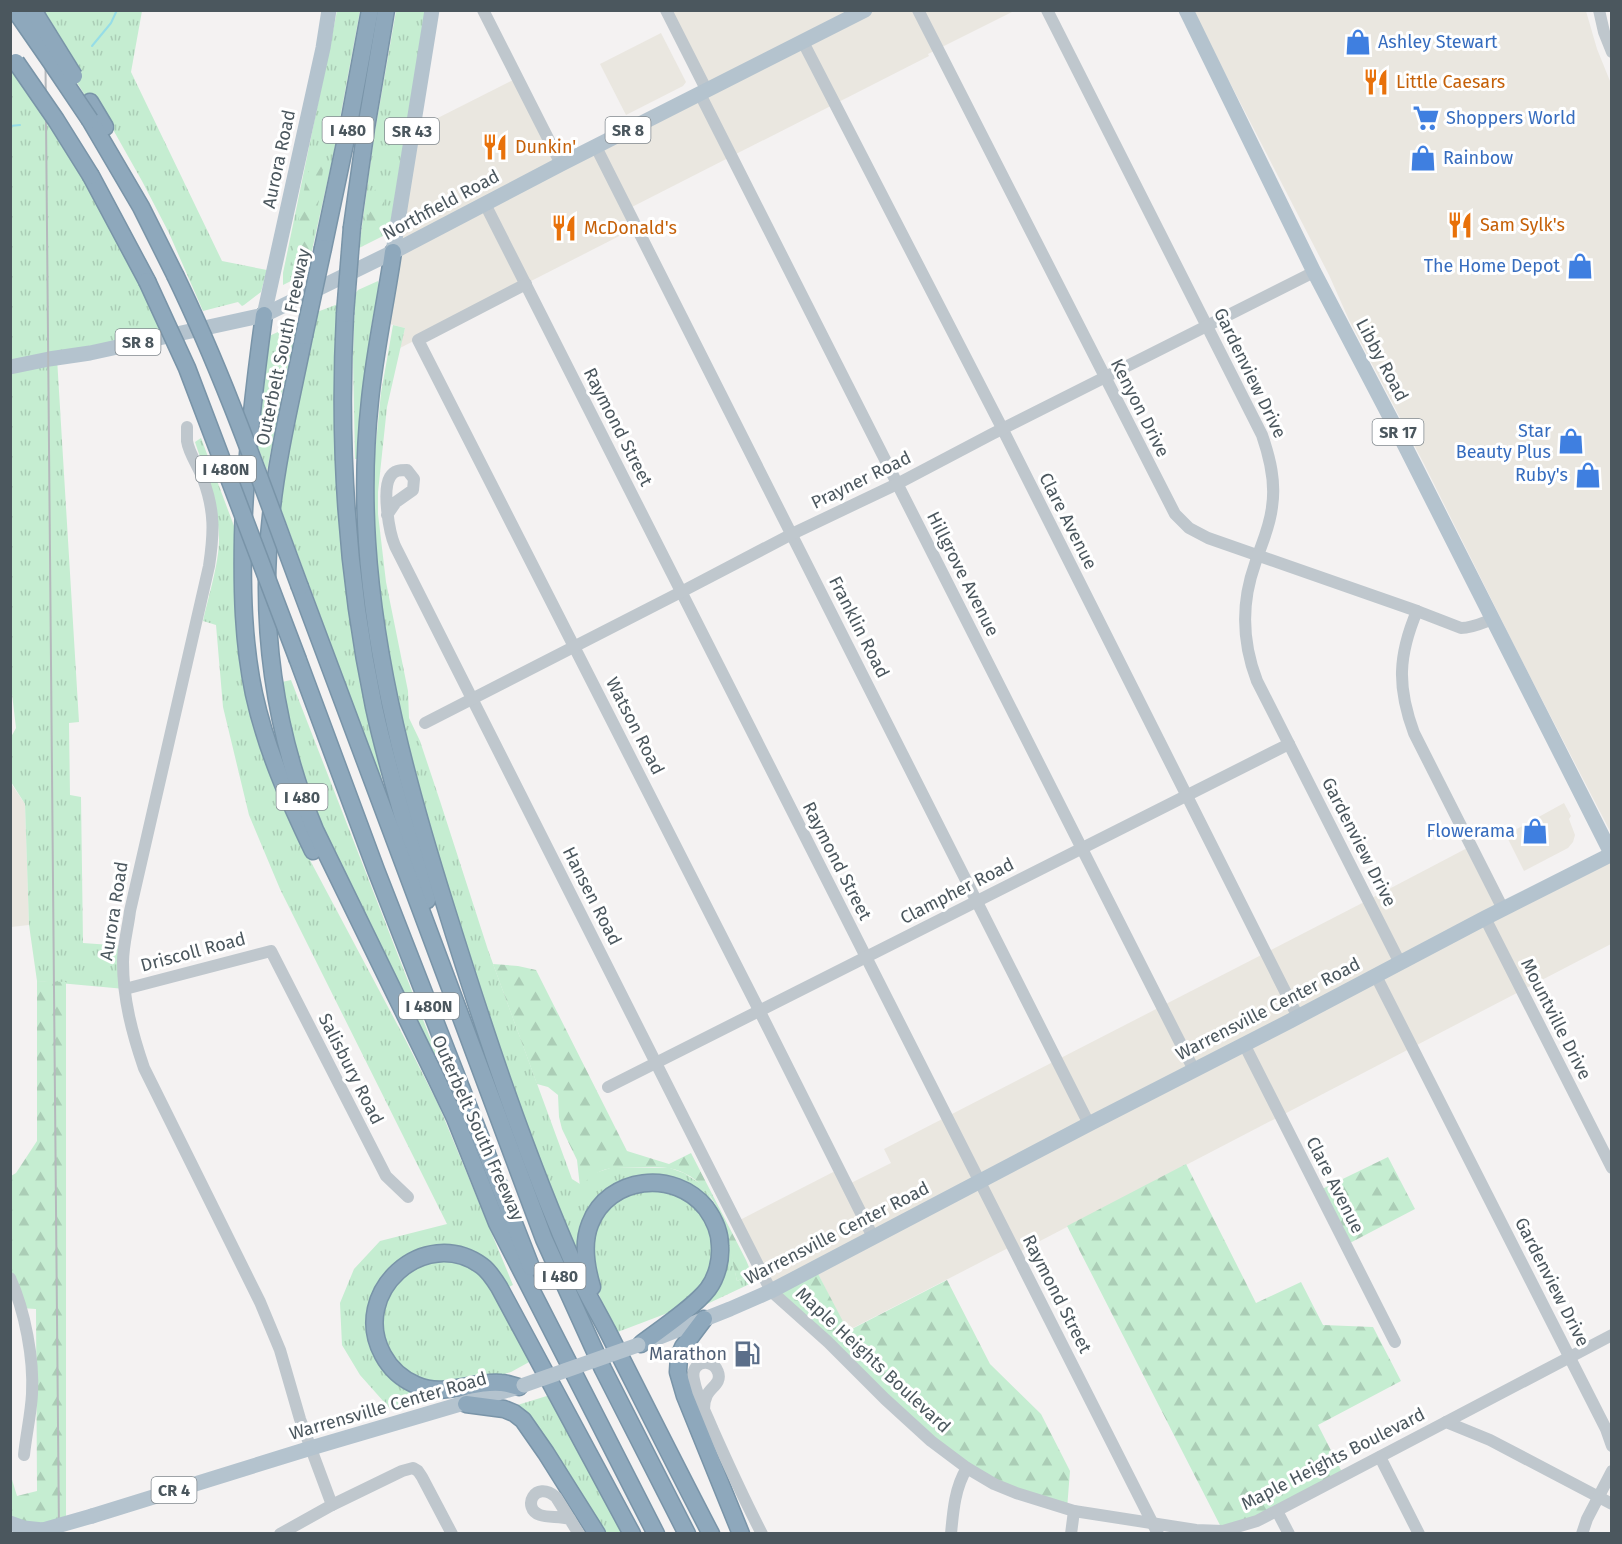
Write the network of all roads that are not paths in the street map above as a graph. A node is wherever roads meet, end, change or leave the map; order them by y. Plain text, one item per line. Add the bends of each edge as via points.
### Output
1 (15, 10) edge
2 (33, 10) edge
3 (329, 10) edge
4 (370, 10) edge
5 (386, 10) edge
6 (432, 10) edge
7 (483, 10) edge
8 (666, 10) edge
9 (865, 10) edge
10 (918, 10) edge
11 (1047, 10) edge
12 (1186, 10) edge
13 (1599, 10) edge
14 (803, 42) junction
15 (1611, 52) edge
16 (14, 58) edge
17 (703, 92) junction
18 (596, 147) junction
19 (561, 164) junction
20 (118, 168) junction
21 (485, 204) junction
22 (393, 252) junction
23 (1314, 272) junction
24 (525, 284) junction
25 (264, 315) junction
26 (1208, 326) junction
27 (10, 367) edge
28 (1104, 378) junction
29 (187, 427) dead end
30 (1002, 429) junction
31 (897, 484) junction
32 (387, 515) dead end
33 (792, 534) junction
34 (1258, 555) junction
35 (681, 592) junction
36 (1417, 610) junction
37 (1493, 619) junction
38 (574, 647) junction
39 (472, 699) junction
40 (425, 723) dead end
41 (1289, 744) junction
42 (1185, 796) junction
43 (1083, 848) junction
44 (1611, 854) edge
45 (977, 901) junction
46 (1503, 909) junction
47 (1485, 918) junction
48 (362, 925) junction
49 (271, 951) joint
50 (866, 957) junction
51 (1400, 963) junction
52 (1376, 976) junction
53 (125, 988) junction
54 (458, 1007) junction
55 (759, 1010) junction
56 (1298, 1017) junction
57 (1244, 1044) junction
58 (656, 1062) junction
59 (1194, 1070) junction
60 (608, 1086) dead end
61 (1089, 1124) junction
62 (1611, 1168) edge
63 (979, 1181) junction
64 (408, 1197) dead end
65 (873, 1237) junction
66 (10, 1278) edge
67 (771, 1291) junction
68 (704, 1319) junction
69 (608, 1333) junction
70 (1611, 1335) edge
71 (1395, 1342) dead end
72 (640, 1345) junction
73 (564, 1351) junction
74 (1570, 1356) junction
75 (522, 1386) junction
76 (466, 1404) junction
77 (704, 1409) dead end
78 (1446, 1422) junction
79 (1611, 1446) edge
80 (311, 1448) junction
81 (24, 1455) dead end
82 (1380, 1457) junction
83 (967, 1468) junction
84 (1611, 1471) edge
85 (1598, 1497) junction
86 (1611, 1504) edge
87 (332, 1505) junction
88 (1074, 1511) junction
89 (1277, 1511) junction
90 (570, 1519) dead end
91 (304, 1521) junction
92 (10, 1523) edge
93 (1155, 1528) edge
94 (38, 1532) edge
95 (280, 1533) edge
96 (310, 1533) edge
97 (452, 1533) edge
98 (579, 1533) edge
99 (597, 1533) edge
100 (632, 1533) edge
101 (656, 1533) edge
102 (687, 1533) edge
103 (711, 1533) edge
104 (741, 1533) edge
105 (762, 1533) edge
106 (951, 1533) edge
107 (1071, 1533) edge
108 (1289, 1533) edge
109 (1419, 1533) edge
110 (1582, 1533) edge

1 - 20 highway, I 480N, bridge
2 - 20 highway, bridge via 105,128
3 - 25 main road, Aurora Road
4 - 48 highway, Outerbelt South Freeway / I 480, bridge via 282,440 271,514 267,584 269,645 280,715 298,784 315,830
5 - 54 highway, Outerbelt South Freeway / I 480, bridge via 352,227 343,370 344,467 361,637 375,710
6 - 22 main road, SR 43
7 - 19 street
8 - 17 street, Hillgrove Avenue
9 - 14 main road, Northfield Road / SR 8
10 - 28 street, Kenyon Drive
11 - 26 street, Gardenview Drive
12 - 23 main road, Libby Road / SR 17
13 - 15 street
14 - 17 main road, Northfield Road / SR 8
14 - 30 street, Clare Avenue
16 - 73 highway, Outerbelt South Freeway / I 480N, bridge via 91,176 147,280 187,368
17 - 18 main road, Northfield Road / SR 8
17 - 31 street, Hillgrove Avenue
18 - 19 main road, Northfield Road / SR 8
18 - 33 street, Franklin Road
19 - 21 main road, Northfield Road / SR 8
20 - 54 highway, Outerbelt South Freeway / I 480N, bridge via 146,216 207,344
21 - 22 main road, Northfield Road / SR 8
21 - 24 street, Raymond Street
22 - 25 main road, Northfield Road / SR 8
22 - 69 highway via 370,397 366,484 373,598 389,696 428,849 506,1091 558,1229
23 - 26 street, Prayner Road
23 - 37 main road, Libby Road / SR 17
24 - 35 street, Raymond Street
24 - 38 street, Watson Road via 418,339
25 - 27 main road, Northfield Road / SR 8
25 - 48 highway via 250,419 244,515 246,650 257,706 280,778 323,870
26 - 28 street, Prayner Road
26 - 34 street, Gardenview Drive via 1268,452 1272,506
28 - 30 street, Prayner Road
28 - 34 street, Kenyon Drive via 1175,514 1189,528 1208,538
29 - 53 street, Aurora Road via 187,443 209,498 213,541 130,911 123,961
30 - 31 street, Prayner Road
30 - 42 street, Clare Avenue
31 - 33 street, Prayner Road
31 - 43 street, Hillgrove Avenue
32 - 39 street, Hansen Road via 395,546
33 - 35 street, Prayner Road
33 - 45 street, Franklin Road
34 - 36 street, Kenyon Drive
34 - 41 street, Gardenview Drive via 1244,618 1247,650 1257,681
35 - 38 street, Prayner Road
35 - 50 street, Raymond Street
36 - 37 street, Kenyon Drive via 1461,628
36 - 46 street via 1402,655 1405,710
37 - 44 main road, Libby Road / SR 17
38 - 39 street, Prayner Road
38 - 55 street, Watson Road
39 - 40 street, Prayner Road
39 - 58 street, Hansen Road
41 - 42 street, Clampher Road
41 - 51 street, Gardenview Drive
42 - 43 street, Clampher Road
42 - 56 street, Clare Avenue
43 - 45 street, Clampher Road
43 - 59 street, Hillgrove Avenue
44 - 46 main road, Warrensville Center Road / CR 4
45 - 50 street, Clampher Road
45 - 61 street, Franklin Road
46 - 47 main road, Warrensville Center Road / CR 4
47 - 51 main road, Warrensville Center Road / CR 4
47 - 62 street, Mountville Drive
48 - 73 highway, Outerbelt South Freeway / I 480 via 440,1086 497,1223
49 - 53 street, Driscoll Road
49 - 64 street, Salisbury Road via 386,1176
50 - 55 street, Clampher Road
50 - 63 street, Raymond Street
51 - 52 main road, Warrensville Center Road / CR 4
52 - 56 main road, Warrensville Center Road / CR 4
52 - 74 street, Gardenview Drive
53 - 80 street, Aurora Road via 132,1033 144,1068 260,1302 280,1350
54 - 102 highway, Outerbelt South Freeway / I 480 via 557,1270
55 - 58 street, Clampher Road
55 - 65 street, Watson Road
56 - 57 main road, Warrensville Center Road / CR 4
57 - 59 main road, Warrensville Center Road / CR 4
57 - 71 street, Clare Avenue
58 - 60 street, Clampher Road
58 - 67 street, Hansen Road
59 - 61 main road, Warrensville Center Road / CR 4
61 - 63 main road, Warrensville Center Road / CR 4
63 - 65 main road, Warrensville Center Road / CR 4
63 - 93 street, Raymond Street
65 - 67 main road, Warrensville Center Road / CR 4
66 - 81 street via 31,1359 32,1394
67 - 68 main road, Warrensville Center Road / CR 4
67 - 83 street, Maple Heights Boulevard via 931,1441
68 - 72 main road, Warrensville Center Road / CR 4
68 - 104 highway via 683,1347 678,1372
69 - 72 highway via 588,1276 586,1247 590,1224 608,1198 630,1186 652,1182 679,1186 701,1202 717,1228 721,1250 717,1269 701,1296
69 - 103 highway
70 - 74 street
72 - 75 main road, Warrensville Center Road / CR 4, bridge
73 - 101 highway, Outerbelt South Freeway / I 480
74 - 78 street
74 - 79 street, Gardenview Drive
75 - 76 main road, Warrensville Center Road / CR 4
75 - 100 highway via 488,1383 437,1390 406,1380 387,1361 376,1339 374,1317 386,1283 406,1264 432,1254 460,1256 491,1275
76 - 80 main road, Warrensville Center Road / CR 4
76 - 99 highway via 504,1409 523,1420
77 - 105 street
78 - 82 street, Maple Heights Boulevard
78 - 85 street, Maple Heights Boulevard via 1490,1440
80 - 87 street, Aurora Road
80 - 94 main road, Warrensville Center Road / CR 4, bridge
82 - 89 street, Maple Heights Boulevard
82 - 109 street
83 - 88 street, Maple Heights Boulevard via 1016,1493
83 - 106 street via 954,1507
84 - 85 street
85 - 86 street, Maple Heights Boulevard
85 - 110 street
87 - 91 street
87 - 97 street via 412,1468 422,1477
88 - 93 street, Maple Heights Boulevard
88 - 107 street
89 - 93 street, Maple Heights Boulevard via 1223,1531
89 - 108 street
90 - 98 street
91 - 95 street
91 - 96 street
92 - 94 main road

